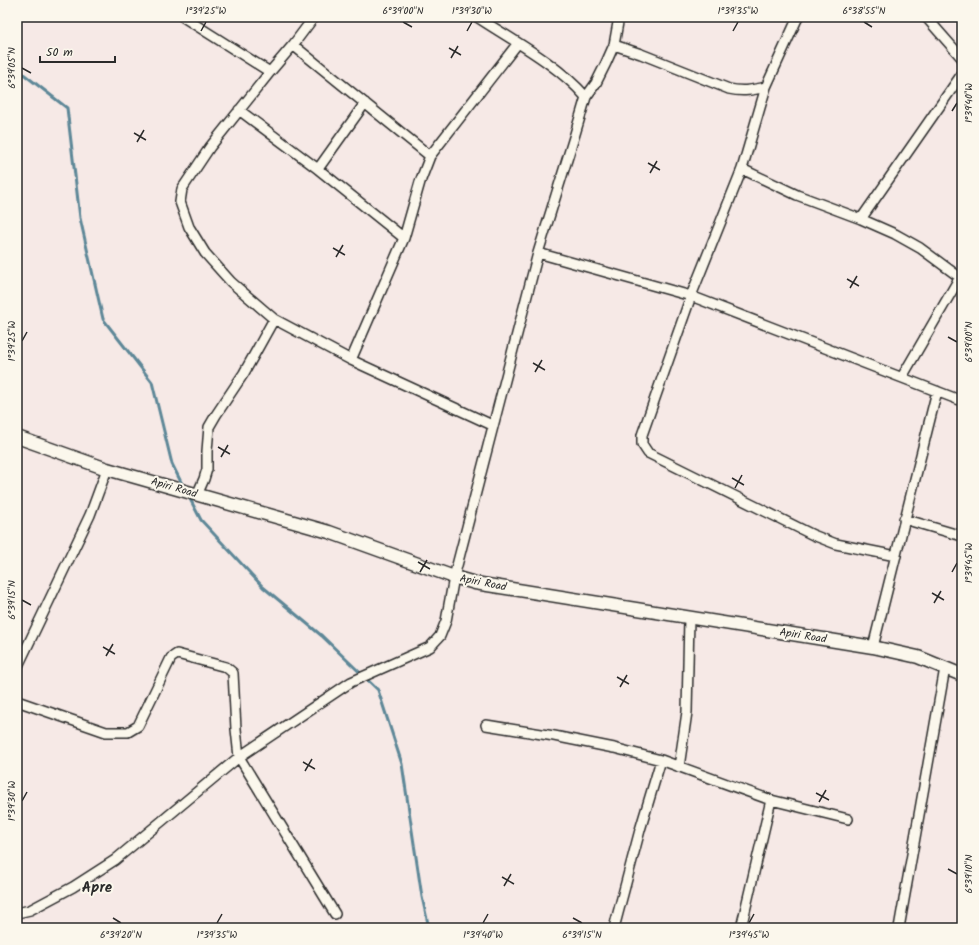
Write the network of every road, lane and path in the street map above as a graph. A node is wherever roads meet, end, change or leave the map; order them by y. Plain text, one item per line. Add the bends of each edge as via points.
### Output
1 (183, 17) edge
2 (314, 17) edge
3 (477, 17) edge
4 (619, 17) edge
5 (798, 17) edge
6 (926, 17) edge
7 (518, 44) junction
8 (294, 45) junction
9 (614, 45) junction
10 (962, 58) edge
11 (270, 72) junction
12 (962, 74) edge
13 (766, 87) junction
14 (586, 97) junction
15 (365, 103) junction
16 (239, 110) junction
17 (430, 156) junction
18 (318, 169) junction
19 (742, 169) junction
20 (861, 219) junction
21 (404, 238) junction
22 (538, 253) junction
23 (961, 278) edge
24 (691, 296) junction
25 (274, 319) junction
26 (351, 360) junction
27 (902, 377) junction
28 (937, 391) junction
29 (962, 400) edge
30 (492, 425) junction
31 (17, 437) edge
32 (107, 469) junction
33 (197, 495) junction
34 (904, 519) junction
35 (962, 536) edge
36 (896, 556) junction
37 (454, 577) junction
38 (689, 618) junction
39 (873, 647) junction
40 (17, 666) edge
41 (945, 668) junction
42 (962, 675) edge
43 (17, 701) edge
44 (486, 725) dead end
45 (239, 757) junction
46 (661, 760) junction
47 (679, 767) junction
48 (771, 800) junction
49 (848, 819) dead end
50 (17, 913) edge
51 (335, 914) dead end
52 (614, 928) edge
53 (741, 928) edge
54 (899, 928) edge

1 - 11 street
2 - 8 street
3 - 7 street
4 - 9 street
5 - 13 street
6 - 10 street
7 - 14 street via 554,67
7 - 17 street
8 - 11 street
8 - 15 street
9 - 13 street via 729,89 742,92
9 - 14 street via 596,83
11 - 16 street
12 - 20 street
13 - 19 street
14 - 22 street
15 - 17 street
15 - 18 street
16 - 18 street
16 - 25 street via 182,189 180,202 188,227 205,252 231,282
17 - 21 street
18 - 21 street
19 - 20 street via 797,195
19 - 24 street
20 - 23 street via 920,248
21 - 26 street
22 - 24 street
22 - 30 street
23 - 27 street
24 - 27 street
24 - 36 street via 642,435 642,444 648,453 814,535 836,544
25 - 26 street
25 - 33 street via 244,373 209,427 207,469
26 - 30 street
27 - 28 street
28 - 29 street
28 - 34 street
30 - 37 street
31 - 32 street, Apiri Road
32 - 33 street, Apiri Road
32 - 40 street via 90,515
33 - 37 street, Apiri Road via 329,532
34 - 35 street
34 - 36 street
36 - 39 street
37 - 38 street, Apiri Road via 475,583
37 - 45 street via 446,621 440,636 430,647 351,682
38 - 39 street, Apiri Road
38 - 47 street via 686,712
39 - 41 street, Apiri Road via 918,657
41 - 42 street, Apiri Road
41 - 54 street
43 - 45 street via 106,732 128,732 138,726 171,658 177,654 189,656 226,668 233,673
44 - 46 street via 614,748
45 - 50 street via 115,860 73,887 30,910
45 - 51 street
46 - 47 street
46 - 52 street
47 - 48 street
48 - 49 street
48 - 53 street

